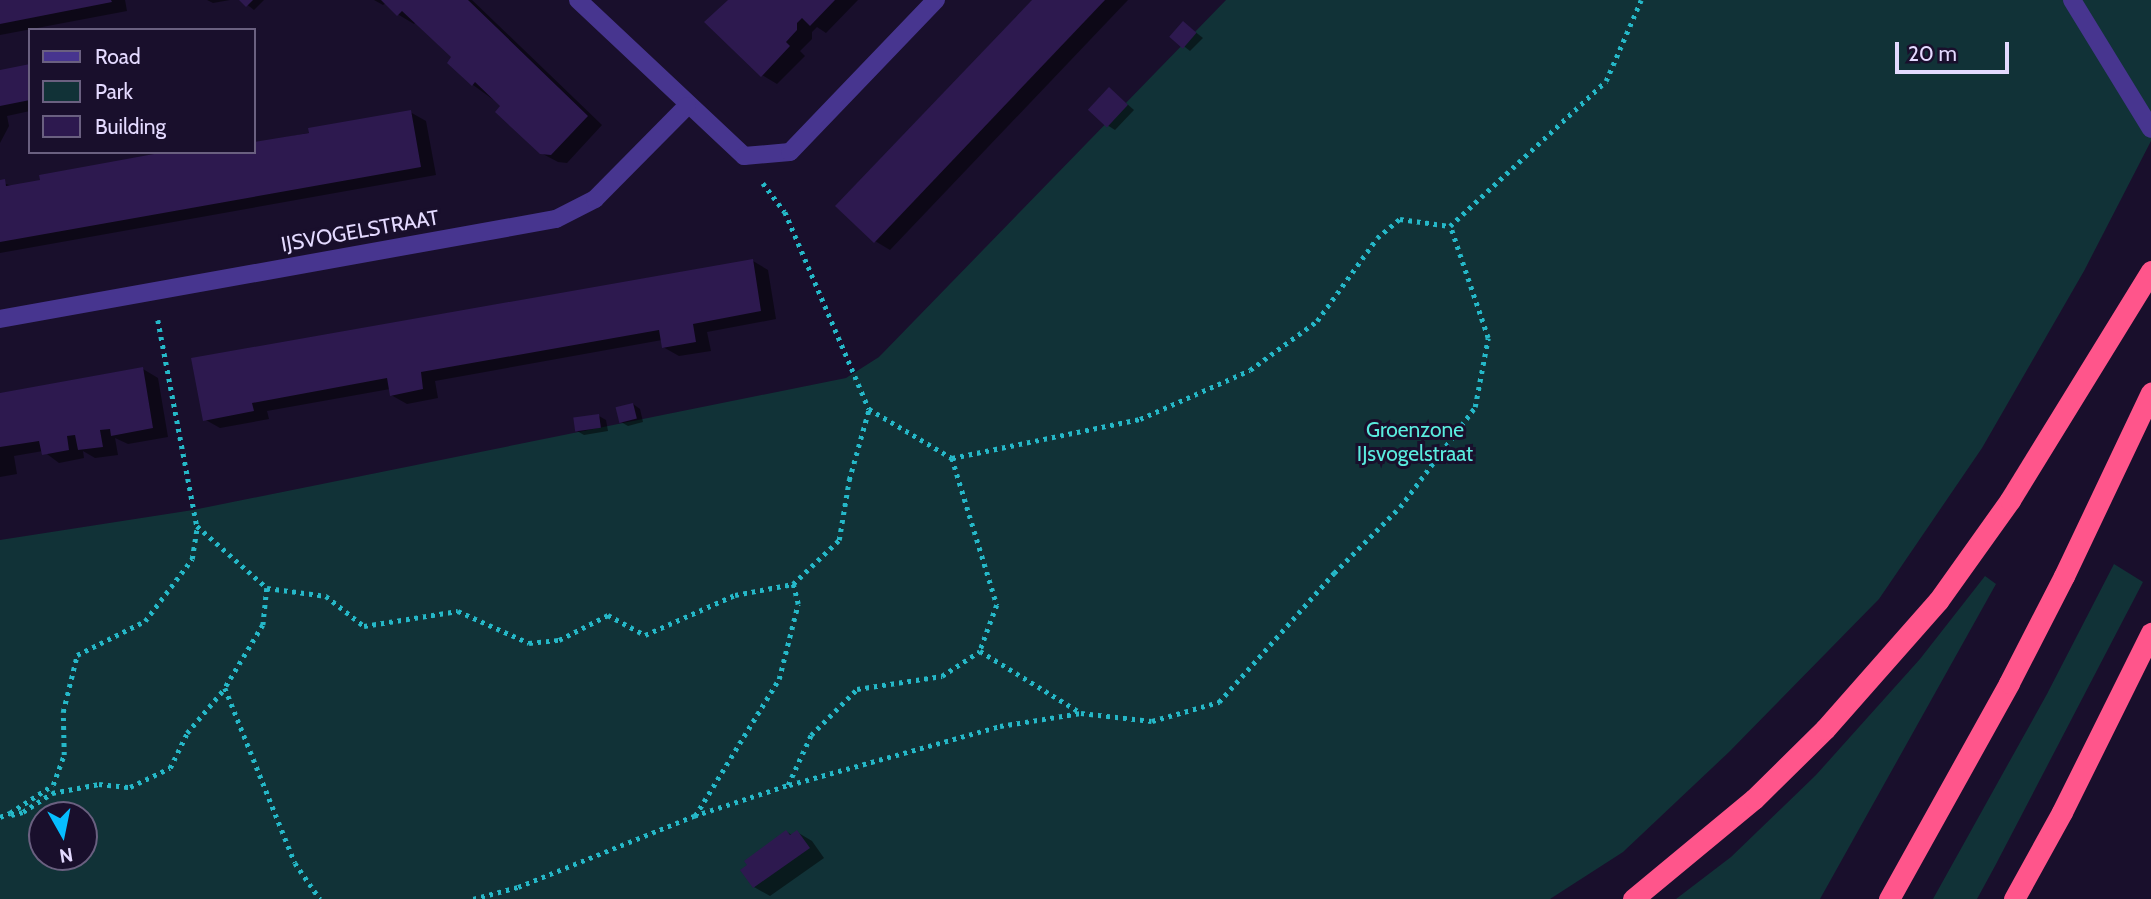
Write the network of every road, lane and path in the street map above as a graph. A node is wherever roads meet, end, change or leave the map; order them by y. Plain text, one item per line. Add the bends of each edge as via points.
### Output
1 (579, 0) edge
2 (936, 0) edge
3 (1641, 0) edge
4 (2072, 0) edge
5 (687, 106) junction
6 (2151, 129) edge
7 (744, 156) junction
8 (1451, 228) junction
9 (2151, 271) edge
10 (153, 292) junction
11 (0, 319) edge
12 (2151, 393) edge
13 (869, 409) junction
14 (954, 457) junction
15 (197, 526) junction
16 (793, 584) junction
17 (267, 588) junction
18 (2151, 633) edge
19 (980, 651) junction
20 (225, 688) junction
21 (1081, 713) junction
22 (788, 785) junction
23 (694, 816) junction
24 (0, 818) edge
25 (320, 899) edge
26 (473, 899) edge
27 (1633, 899) edge
28 (1889, 899) edge
29 (2014, 899) edge

1 - 5 street
2 - 7 street via 790,152
3 - 8 path via 1606,81
4 - 6 street
5 - 7 street
5 - 10 street, IJSVOGELSTRAAT via 595,199 556,219
7 - 13 path via 785,212
8 - 14 path via 1400,219 1377,239 1317,321 1250,370 1140,419
8 - 21 path via 1488,338 1475,407 1401,507 1334,573 1219,702 1152,721
9 - 27 highway via 2010,500 1938,601 1825,729 1754,799
10 - 11 street, IJSVOGELSTRAAT
10 - 15 path
12 - 28 highway via 2009,683
13 - 14 path
13 - 16 path via 849,480 839,540
14 - 19 path via 997,605
15 - 17 path
15 - 24 path via 192,559 145,621 77,655 62,712 64,755 53,785
16 - 17 path via 736,595 645,635 608,615 559,640 529,643 458,611 364,626 326,596
16 - 23 path via 798,604 779,679
17 - 20 path via 263,625
18 - 29 highway
19 - 21 path
19 - 22 path via 942,676 857,689 811,736
20 - 24 path via 187,733 170,768 130,787 99,784 52,793 23,812
20 - 25 path via 295,863
21 - 22 path via 1000,726
22 - 23 path
23 - 26 path via 518,887

